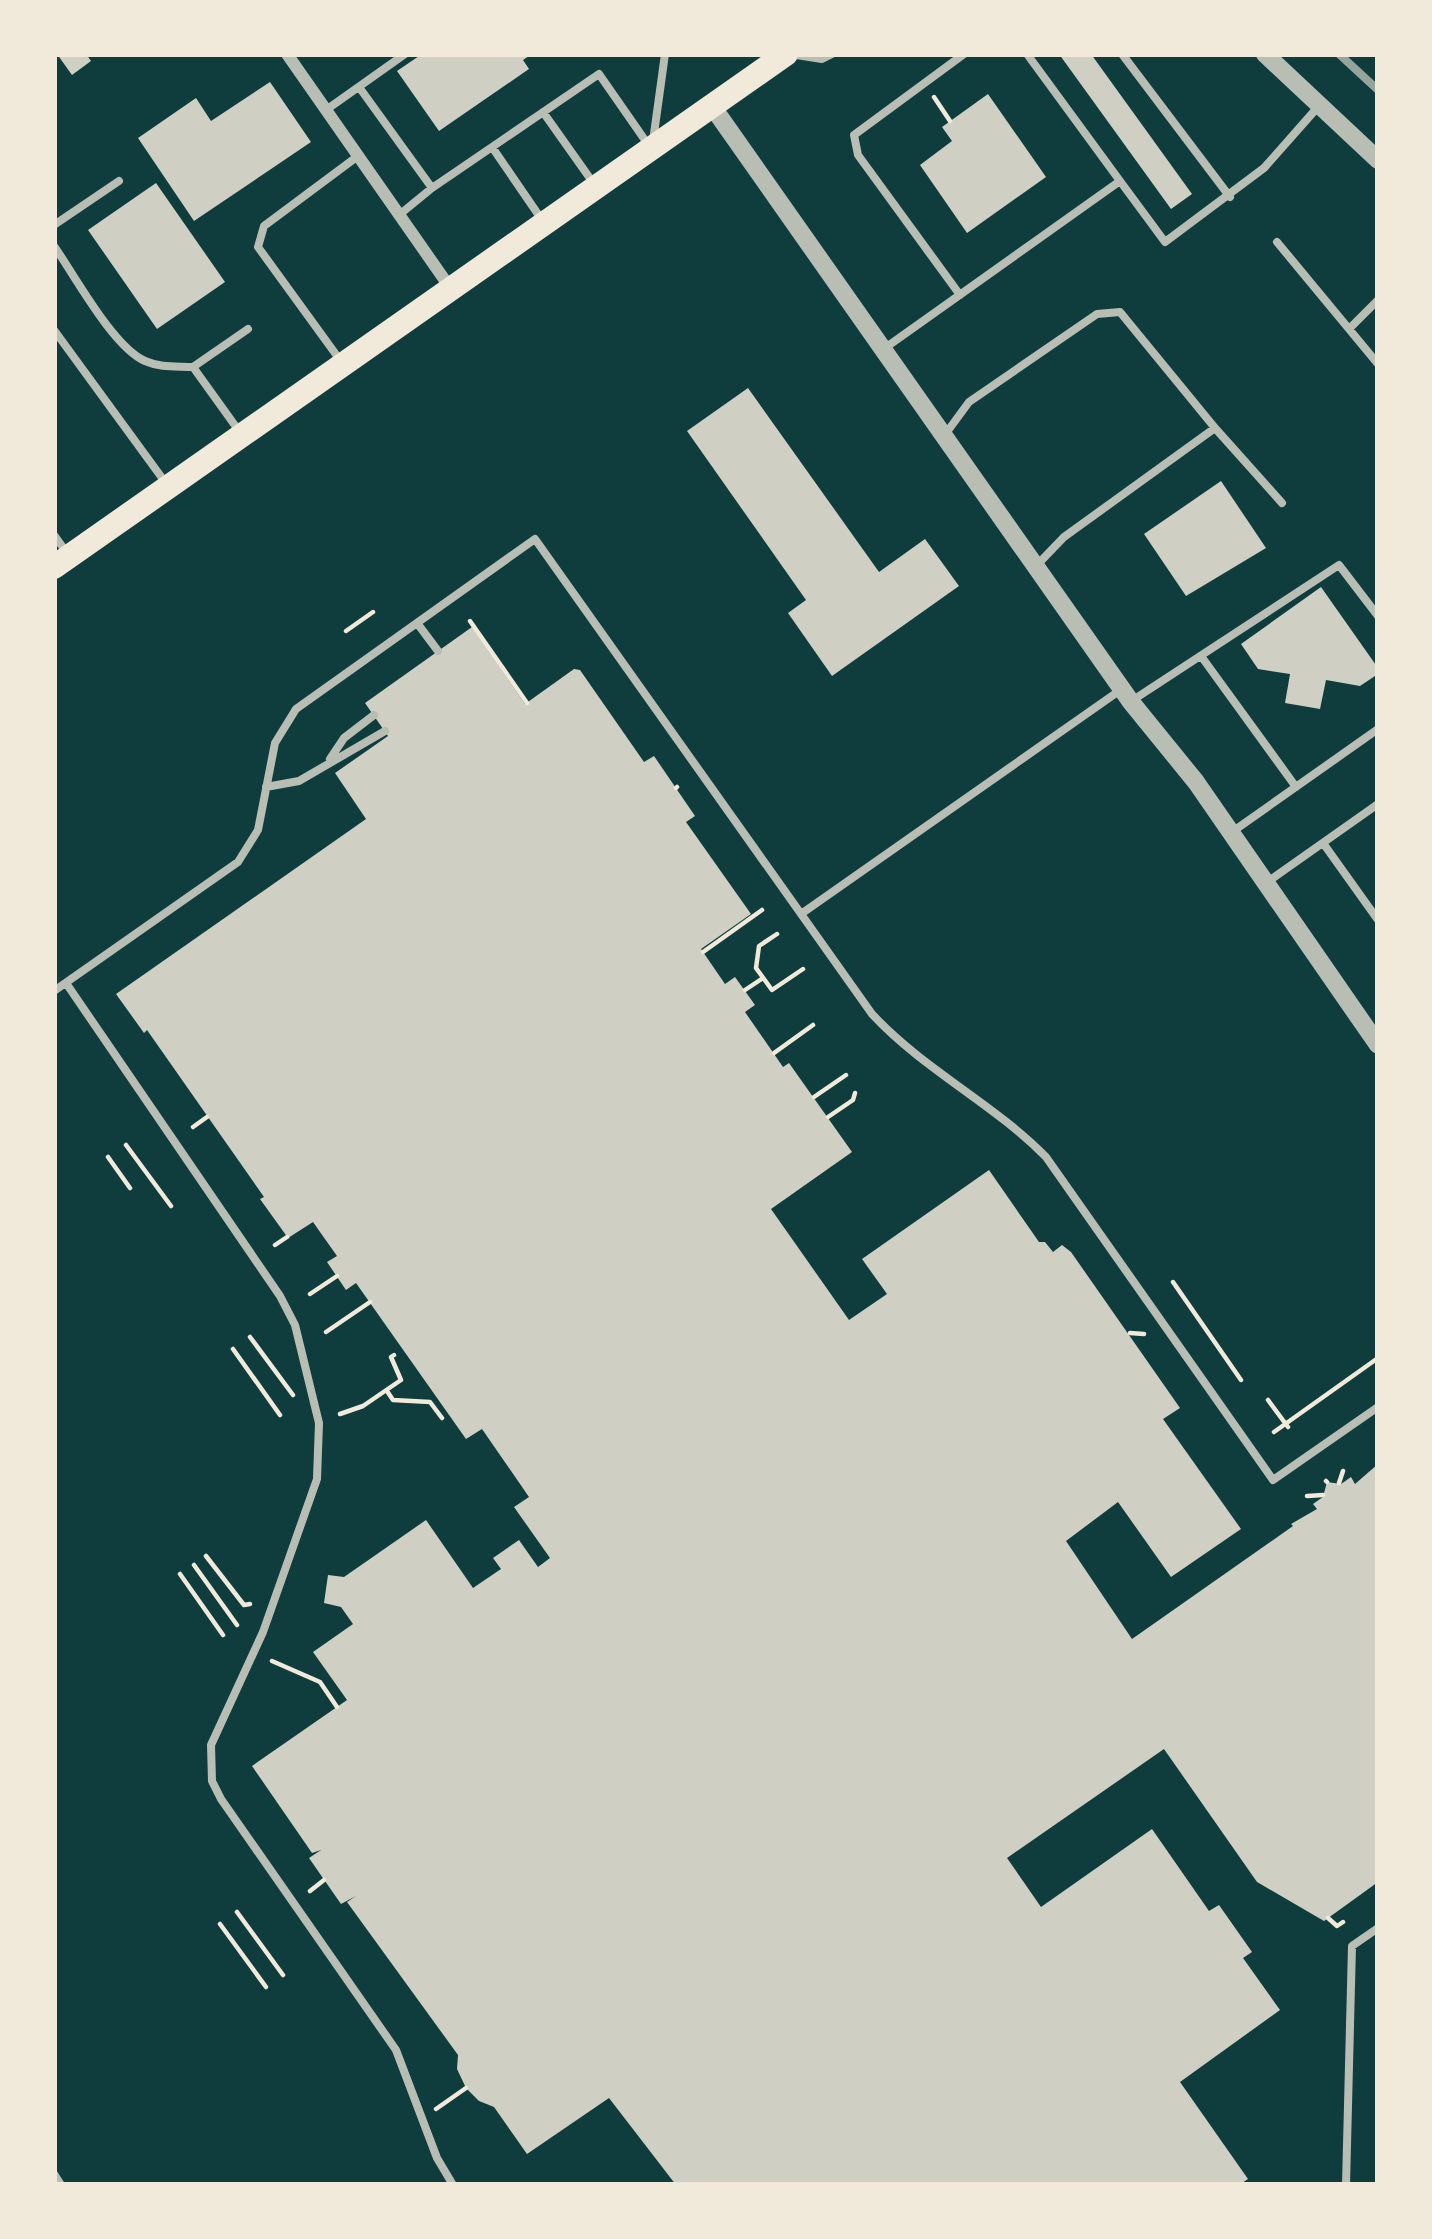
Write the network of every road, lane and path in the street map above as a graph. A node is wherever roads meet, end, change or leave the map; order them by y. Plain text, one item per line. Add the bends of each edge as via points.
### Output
1 (287, 54) edge
2 (405, 54) edge
3 (665, 54) edge
4 (787, 54) edge
5 (832, 54) edge
6 (964, 54) edge
7 (1027, 54) edge
8 (1122, 54) edge
9 (1265, 54) edge
10 (358, 87) junction
11 (712, 106) junction
12 (1320, 106) junction
13 (326, 110) junction
14 (543, 112) junction
15 (491, 147) junction
16 (651, 149) junction
17 (358, 156) junction
18 (1378, 160) edge
19 (1120, 181) junction
20 (119, 182) dead end
21 (432, 188) junction
22 (597, 188) junction
23 (1229, 197) junction
24 (398, 215) junction
25 (544, 224) junction
26 (54, 225) edge
27 (1276, 242) dead end
28 (54, 246) edge
29 (452, 290) junction
30 (960, 296) junction
31 (1378, 300) edge
32 (248, 329) dead end
33 (1349, 329) junction
34 (54, 330) edge
35 (884, 349) junction
36 (1378, 364) edge
37 (344, 366) junction
38 (193, 368) junction
39 (1215, 428) junction
40 (243, 436) junction
41 (944, 436) junction
42 (169, 488) junction
43 (1282, 503) dead end
44 (54, 535) edge
45 (62, 562) edge
46 (1036, 566) junction
47 (373, 612) dead end
48 (1378, 616) edge
49 (470, 621) dead end
50 (417, 623) junction
51 (346, 632) dead end
52 (437, 651) dead end
53 (1201, 656) junction
54 (1127, 695) junction
55 (526, 703) dead end
56 (374, 715) dead end
57 (1378, 729) edge
58 (385, 730) dead end
59 (329, 761) junction
60 (266, 787) junction
61 (1296, 787) junction
62 (1378, 804) edge
63 (1231, 832) junction
64 (1323, 843) junction
65 (1265, 883) junction
66 (762, 910) dead end
67 (800, 914) junction
68 (1378, 920) edge
69 (777, 934) dead end
70 (703, 952) dead end
71 (803, 969) dead end
72 (763, 978) junction
73 (65, 983) junction
74 (745, 990) dead end
75 (54, 992) edge
76 (1372, 1023) edge
77 (813, 1025) dead end
78 (1378, 1045) edge
79 (774, 1053) dead end
80 (846, 1075) dead end
81 (856, 1093) dead end
82 (814, 1097) dead end
83 (207, 1117) dead end
84 (828, 1117) dead end
85 (193, 1127) dead end
86 (126, 1145) dead end
87 (109, 1157) dead end
88 (130, 1188) dead end
89 (171, 1206) dead end
90 (287, 1237) dead end
91 (275, 1245) dead end
92 (337, 1276) dead end
93 (1173, 1282) dead end
94 (310, 1294) dead end
95 (370, 1302) dead end
96 (326, 1332) dead end
97 (1130, 1333) dead end
98 (1144, 1334) dead end
99 (250, 1337) dead end
100 (232, 1349) dead end
101 (394, 1355) dead end
102 (1378, 1358) edge
103 (1241, 1380) dead end
104 (387, 1391) junction
105 (1268, 1400) dead end
106 (298, 1402) dead end
107 (1378, 1407) edge
108 (280, 1414) dead end
109 (340, 1414) dead end
110 (442, 1418) dead end
111 (1286, 1426) junction
112 (1274, 1432) dead end
113 (1342, 1471) dead end
114 (1340, 1483) dead end
115 (1323, 1495) dead end
116 (1307, 1496) dead end
117 (206, 1556) dead end
118 (194, 1565) dead end
119 (180, 1574) dead end
120 (250, 1604) dead end
121 (237, 1625) dead end
122 (223, 1635) dead end
123 (272, 1660) dead end
124 (338, 1707) dead end
125 (324, 1880) dead end
126 (310, 1891) dead end
127 (237, 1912) dead end
128 (1328, 1918) dead end
129 (1343, 1922) dead end
130 (220, 1924) dead end
131 (1378, 1928) edge
132 (283, 1975) dead end
133 (266, 1987) dead end
134 (466, 2088) dead end
135 (421, 2119) junction
136 (54, 2174) edge
137 (61, 2185) edge
138 (453, 2185) edge
139 (1346, 2185) edge

1 - 13 street
2 - 10 lane
3 - 16 lane
4 - 5 lane
4 - 11 main road
6 - 30 lane via 854,135 858,155
7 - 19 lane
8 - 23 lane
9 - 12 street
10 - 13 lane
10 - 21 lane
11 - 16 main road
11 - 35 street
12 - 18 street
12 - 23 lane
13 - 17 street
14 - 15 lane
14 - 16 lane via 598,74
14 - 22 lane
15 - 21 lane
15 - 25 lane
16 - 22 main road
17 - 24 street
17 - 37 lane via 265,226 258,247
19 - 23 lane via 1165,242
19 - 30 lane
20 - 26 lane
21 - 24 lane
22 - 25 main road
24 - 29 street
25 - 29 main road
27 - 33 lane
28 - 38 lane via 140,359
29 - 37 main road
30 - 35 lane
31 - 33 lane
32 - 38 lane
33 - 36 lane
34 - 42 lane
35 - 41 street
37 - 40 main road
38 - 40 lane
39 - 41 lane via 1120,312 1096,314 969,402
39 - 43 lane
39 - 46 lane
40 - 42 main road
41 - 46 street
42 - 45 main road
44 - 45 lane
46 - 54 street
47 - 51 path
48 - 53 lane via 1339,565
49 - 55 path
50 - 52 lane
50 - 60 lane via 296,709 275,743
50 - 67 lane via 535,539
53 - 54 lane
53 - 61 lane
54 - 63 street
54 - 67 lane
56 - 59 lane
57 - 61 lane
58 - 59 lane
59 - 60 lane via 299,781
60 - 73 lane via 258,830 238,862
61 - 63 lane
62 - 64 lane
63 - 65 street
64 - 65 lane
64 - 68 lane
65 - 76 street
66 - 70 path
67 - 107 lane via 897,1041 1046,1157 1274,1480
69 - 72 path via 759,946
71 - 72 path via 772,990
72 - 74 path
73 - 75 lane
73 - 135 lane via 296,1325 319,1424 317,1479 208,1762 221,1799 396,2050
76 - 78 street
77 - 79 path
80 - 82 path
81 - 84 path
83 - 85 path
86 - 89 path
87 - 88 path
90 - 91 path
92 - 94 path
93 - 103 path
95 - 96 path
97 - 98 path
99 - 106 path
100 - 108 path
101 - 104 path via 401,1380
102 - 111 path
104 - 109 path
104 - 110 path via 393,1400 430,1402
105 - 111 path
111 - 112 path
113 - 114 path
115 - 116 path
117 - 120 path
118 - 121 path
119 - 122 path
123 - 124 path via 320,1682
125 - 126 path
127 - 132 path
128 - 129 path
130 - 133 path
131 - 139 lane via 1352,1946
134 - 135 path
135 - 138 lane
136 - 137 lane

